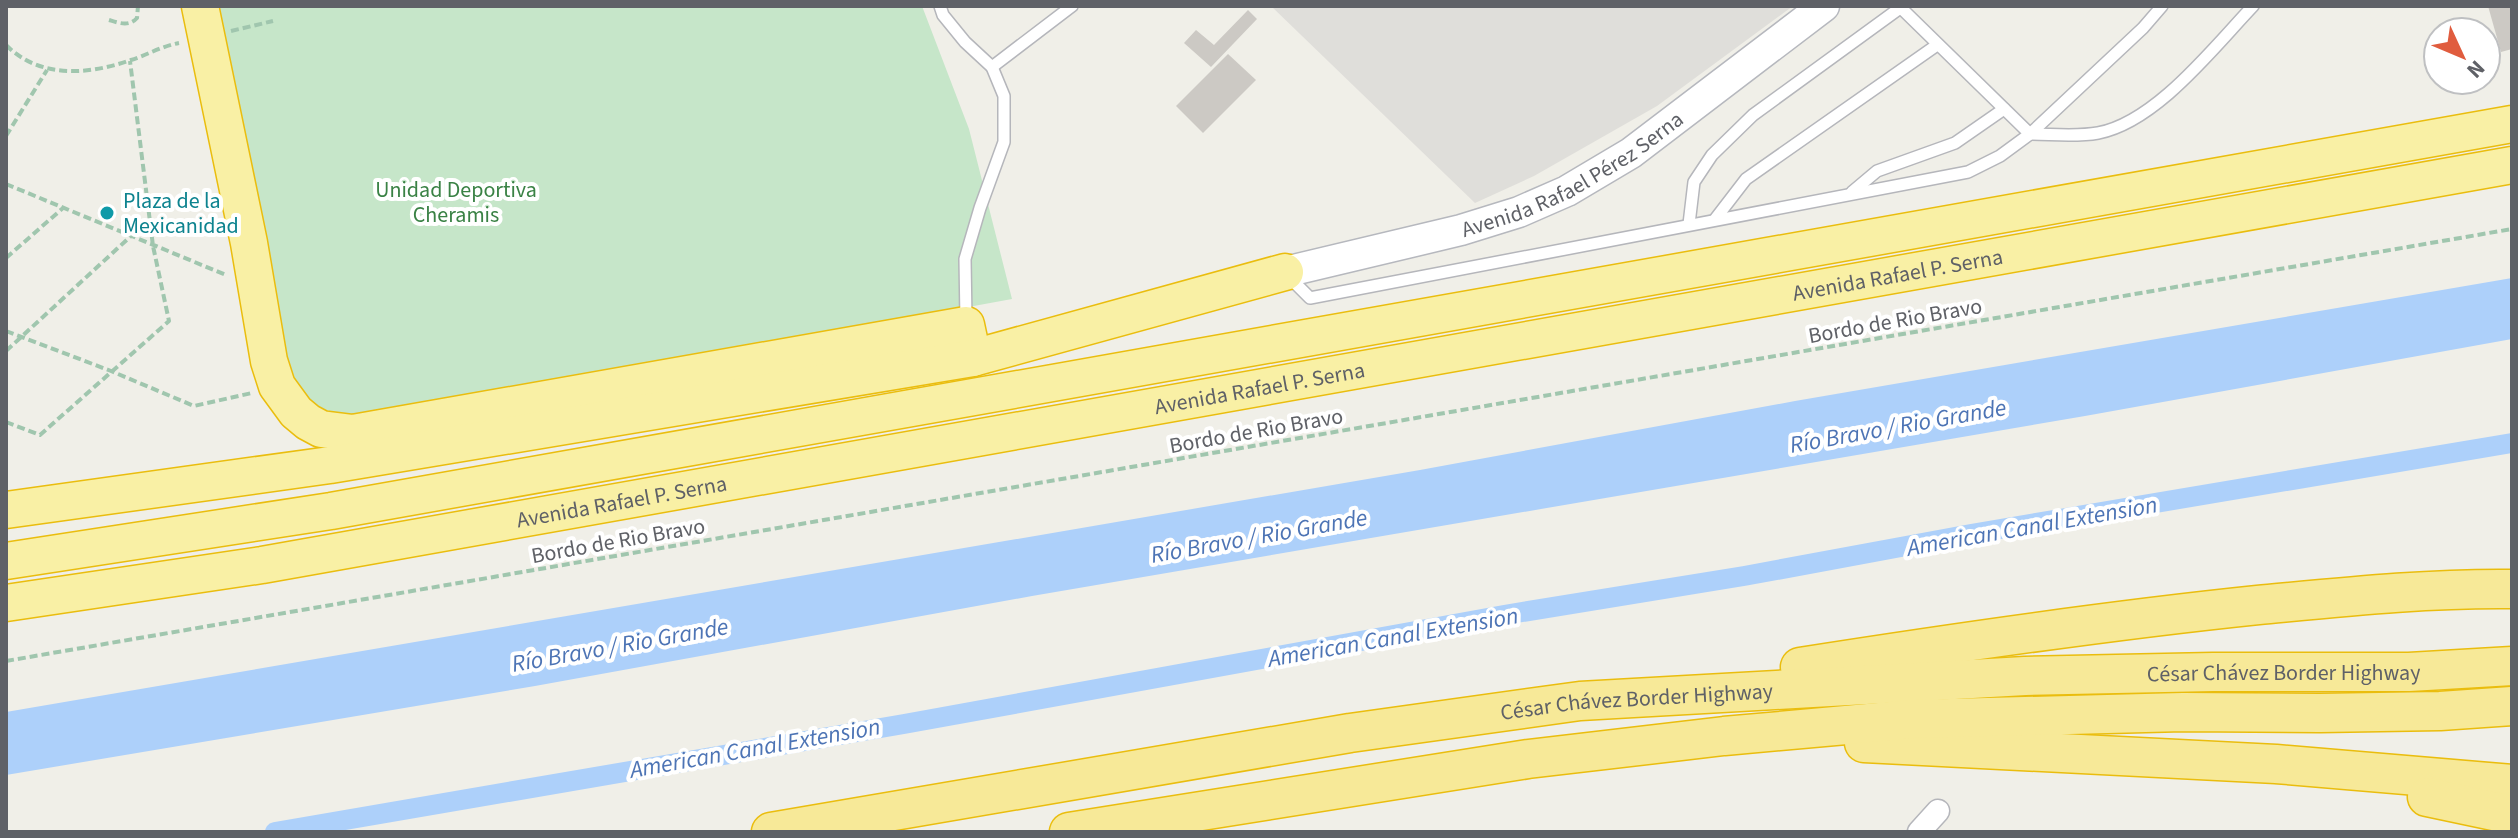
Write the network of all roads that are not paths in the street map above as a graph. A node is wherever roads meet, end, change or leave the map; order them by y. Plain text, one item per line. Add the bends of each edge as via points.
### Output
1 (200, 6) edge
2 (940, 6) edge
3 (1072, 6) edge
4 (1824, 6) edge
5 (2162, 6) edge
6 (2253, 6) edge
7 (1899, 7) edge
8 (1937, 45) junction
9 (992, 67) junction
10 (2004, 109) junction
11 (2512, 124) edge
12 (2030, 134) junction
13 (2512, 165) edge
14 (1851, 192) junction
15 (1716, 219) junction
16 (1689, 224) junction
17 (1285, 272) junction
18 (969, 342) junction
19 (6, 510) edge
20 (6, 561) edge
21 (2512, 589) edge
22 (6, 603) edge
23 (2512, 666) edge
24 (1580, 701) junction
25 (2512, 706) edge
26 (1724, 736) junction
27 (2276, 764) junction
28 (2512, 784) edge
29 (1938, 811) dead end
30 (2512, 815) edge
31 (771, 832) edge
32 (1069, 832) edge
33 (1919, 832) edge

1 - 18 highway via 269,361 277,386 296,412 321,429 353,433
2 - 9 lane via 965,42
3 - 9 lane
4 - 17 main road, Avenida Rafael Pérez Serna via 1631,153 1567,191 1461,230
5 - 12 lane
6 - 12 lane via 2177,86 2137,117 2098,133
7 - 8 lane
7 - 16 lane via 1753,115 1712,155 1694,182
8 - 10 lane
8 - 15 lane via 1746,179
9 - 18 lane via 1004,96 1004,142 965,259
10 - 12 lane
10 - 14 lane via 1955,143 1877,171
11 - 20 highway, Avenida Rafael P. Serna via 331,511
12 - 14 lane via 1968,172
13 - 22 highway, Avenida Rafael P. Serna via 262,565
14 - 15 lane
15 - 16 lane
16 - 17 lane via 1310,298
17 - 18 highway
18 - 19 highway via 330,465
21 - 24 highway via 2396,591 2179,613
23 - 24 highway, César Chávez Border Highway via 2025,676
24 - 31 highway, César Chávez Border Highway via 1365,731
25 - 26 highway, César Chávez Border Highway via 1913,719
26 - 27 highway
26 - 32 highway, César Chávez Border Highway via 1528,759
27 - 28 highway
27 - 30 highway
29 - 33 street

